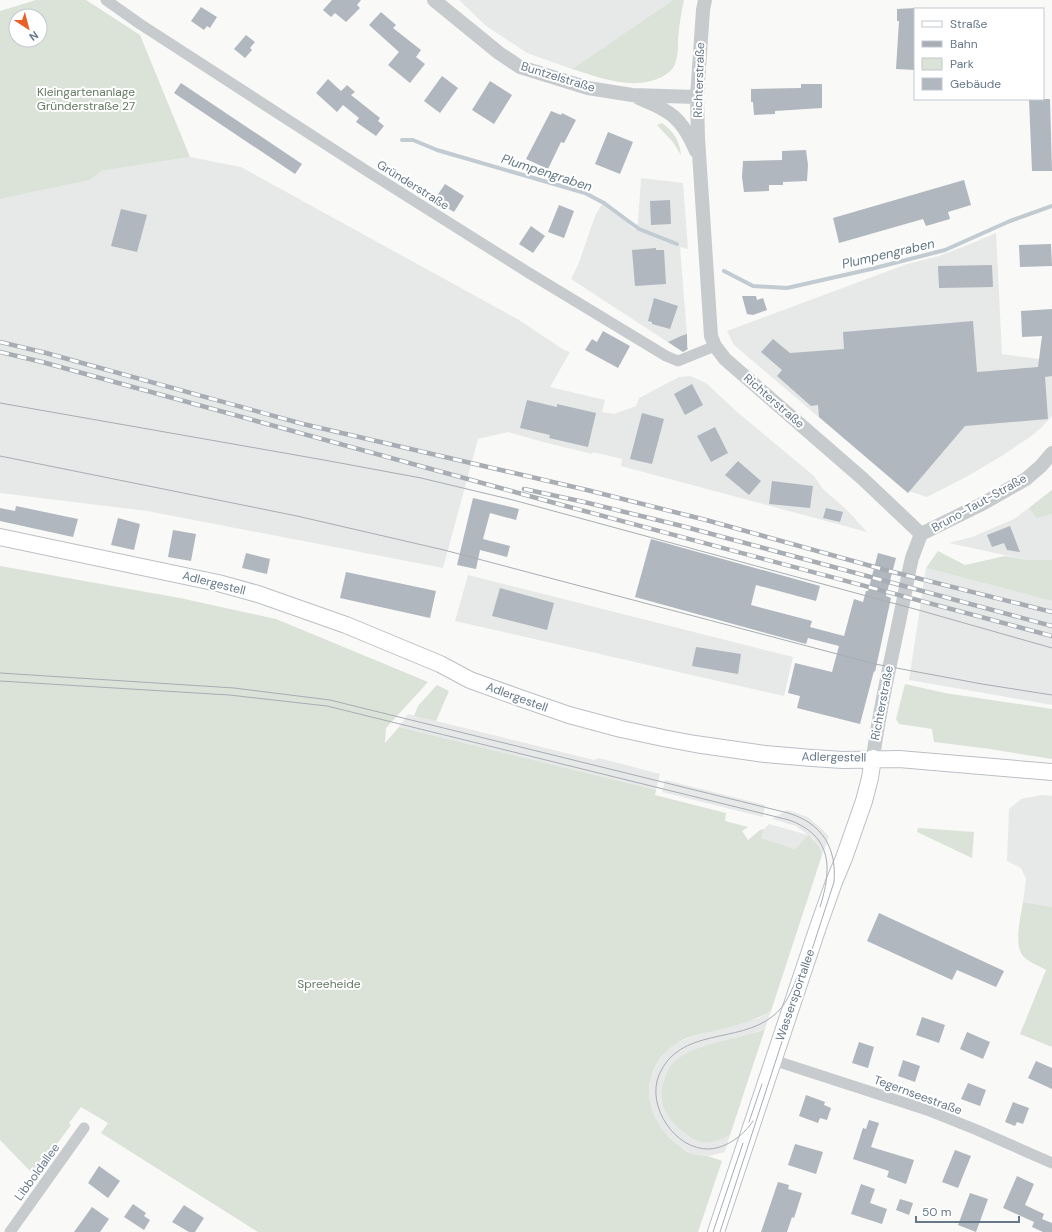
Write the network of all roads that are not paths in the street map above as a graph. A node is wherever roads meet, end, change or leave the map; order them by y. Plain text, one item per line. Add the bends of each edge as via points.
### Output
1 (106, 0) edge
2 (434, 0) edge
3 (706, 0) edge
4 (632, 95) junction
5 (697, 98) junction
6 (699, 157) junction
7 (715, 346) junction
8 (1052, 453) edge
9 (921, 534) junction
10 (0, 537) edge
11 (873, 758) junction
12 (1052, 772) edge
13 (773, 1060) junction
14 (84, 1128) dead end
15 (1052, 1163) edge
16 (10, 1232) edge
17 (716, 1232) edge

1 - 7 street, Gründerstraße via 376,177 666,356 678,361
2 - 4 street, Buntzelstraße via 520,67 588,88
3 - 5 street, Richterstraße via 703,10
4 - 5 street, Buntzelstraße
4 - 6 street, Buntzelstraße via 666,110 681,124
5 - 6 street, Richterstraße
6 - 7 street, Richterstraße via 711,336
7 - 9 street, Richterstraße via 725,359 853,470
8 - 9 street, Bruno-Taut-Straße via 1026,479
9 - 11 street, Richterstraße via 909,571 876,729
10 - 11 main road, Adlergestell via 218,583 258,594 346,625 440,664 470,680 569,715 621,729 695,744 765,754 839,759
11 - 12 main road, Adlergestell
11 - 13 main road, Wassersportallee via 864,801
13 - 15 street, Tegernseestraße via 927,1110
13 - 17 main road, Wassersportallee
14 - 16 street, Libboldallee

